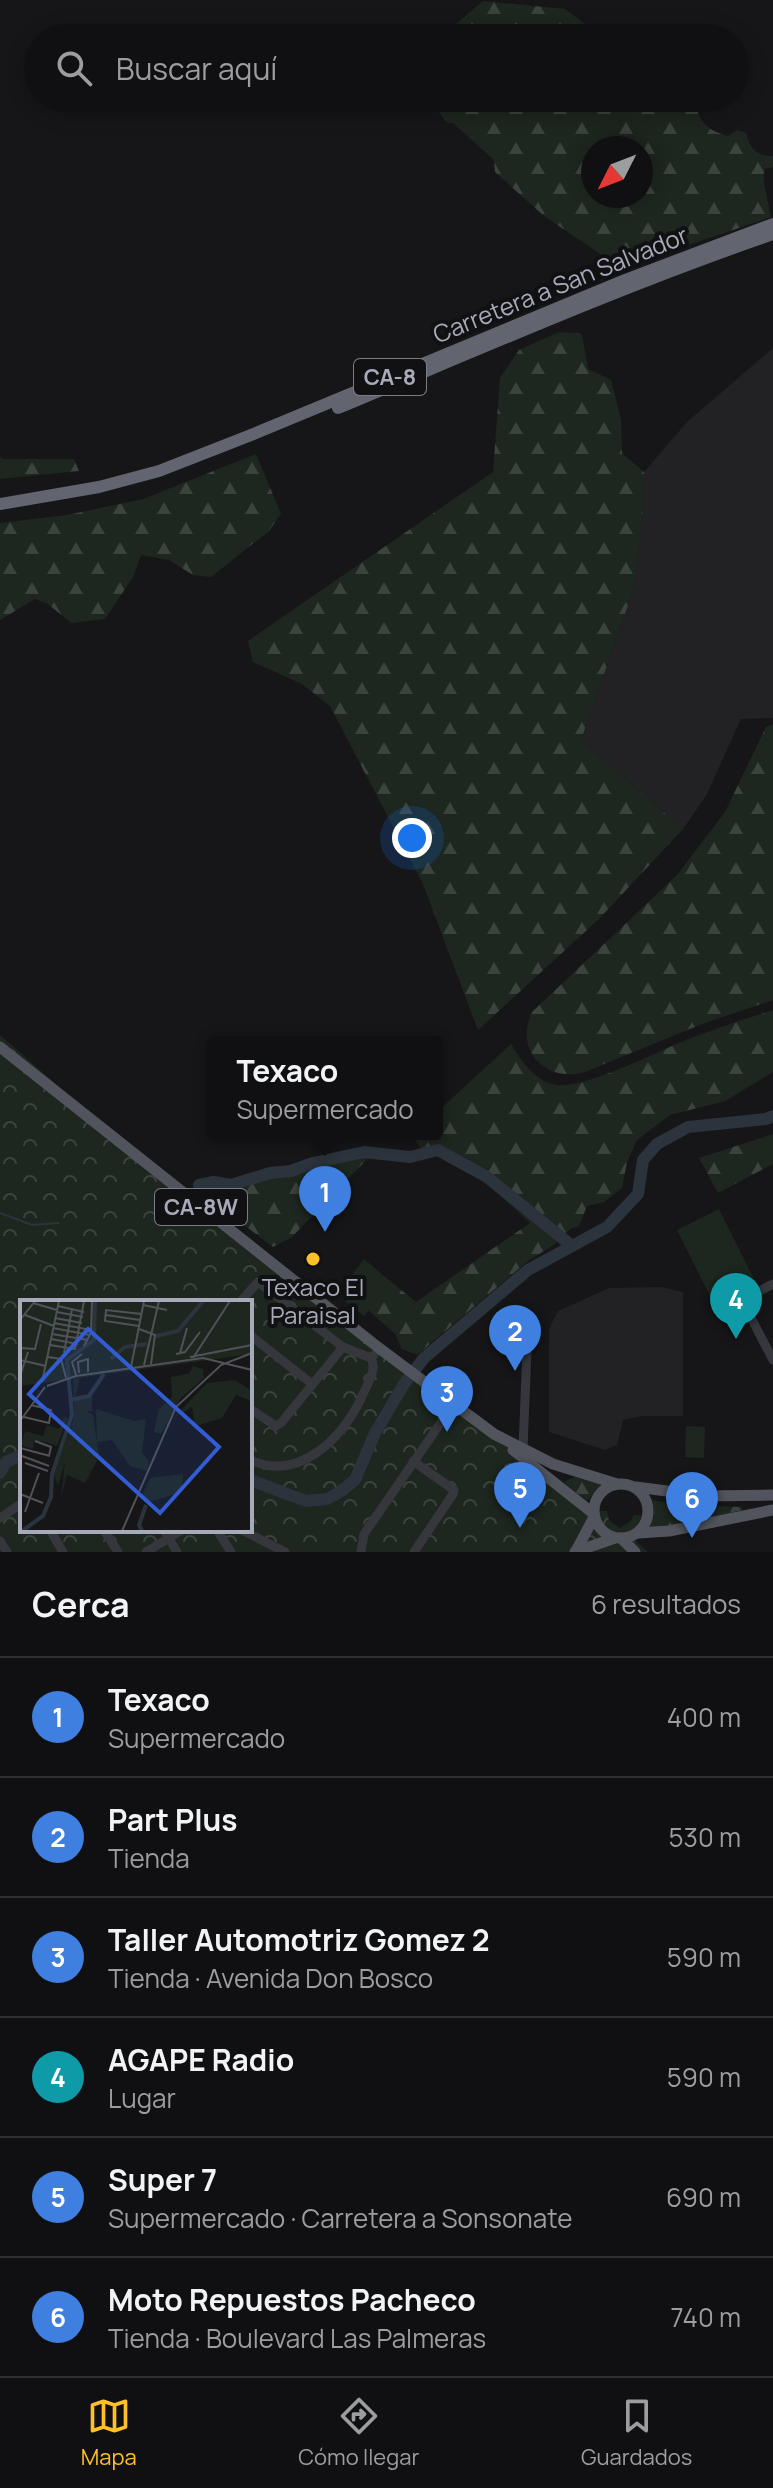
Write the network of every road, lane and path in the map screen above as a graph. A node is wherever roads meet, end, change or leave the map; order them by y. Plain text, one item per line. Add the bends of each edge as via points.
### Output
1 (773, 224) edge
2 (773, 234) edge
3 (0, 504) edge
4 (0, 512) edge
5 (0, 1047) edge
6 (773, 1284) edge
7 (242, 1300) edge
8 (252, 1337) edge
9 (343, 1347) junction
10 (527, 1349) dead end
11 (375, 1353) junction
12 (773, 1360) edge
13 (312, 1384) junction
14 (453, 1405) junction
15 (252, 1410) edge
16 (494, 1434) junction
17 (523, 1448) junction
18 (252, 1461) edge
19 (413, 1461) junction
20 (578, 1473) junction
21 (617, 1484) junction
22 (558, 1485) junction
23 (632, 1486) junction
24 (769, 1496) edge
25 (20, 1504) edge
26 (773, 1510) edge
27 (594, 1515) junction
28 (0, 1518) edge
29 (51, 1532) edge
30 (105, 1532) edge
31 (218, 1532) edge
32 (246, 1532) edge
33 (166, 1534) edge
34 (636, 1534) junction
35 (618, 1538) junction
36 (0, 1541) edge
37 (7, 1552) edge
38 (63, 1552) edge
39 (118, 1552) edge
40 (146, 1552) edge
41 (177, 1552) edge
42 (231, 1552) edge
43 (285, 1552) edge
44 (361, 1552) edge
45 (414, 1552) edge
46 (576, 1552) edge
47 (635, 1552) edge
48 (643, 1552) edge

1 - 3 highway, Carretera a San Salvador / CA-8 via 159,471
2 - 4 highway, CA-8 via 176,473 105,494
5 - 11 main road, CA-8W
6 - 12 street via 753,1296 747,1310
7 - 9 street via 258,1282
8 - 13 street
9 - 11 street
9 - 13 street
10 - 17 street
11 - 14 main road, CA-8W via 403,1366
11 - 18 street via 374,1370 357,1410 321,1451 283,1466
13 - 15 street via 276,1426
14 - 16 main road
14 - 19 street
16 - 17 main road
16 - 22 main road
17 - 20 main road
19 - 44 street via 364,1534
19 - 45 street via 454,1490
20 - 21 main road
20 - 22 main road
21 - 23 main road
21 - 27 main road via 600,1494
22 - 27 main road
23 - 24 main road via 684,1495
23 - 34 main road via 643,1494 649,1509
25 - 28 street
26 - 34 main road
27 - 35 main road via 603,1531
27 - 46 main road
29 - 38 street
30 - 39 street
31 - 42 street
32 - 43 street
33 - 40 street
33 - 41 street
34 - 35 main road
34 - 48 main road
35 - 46 main road
35 - 47 main road
36 - 37 street

